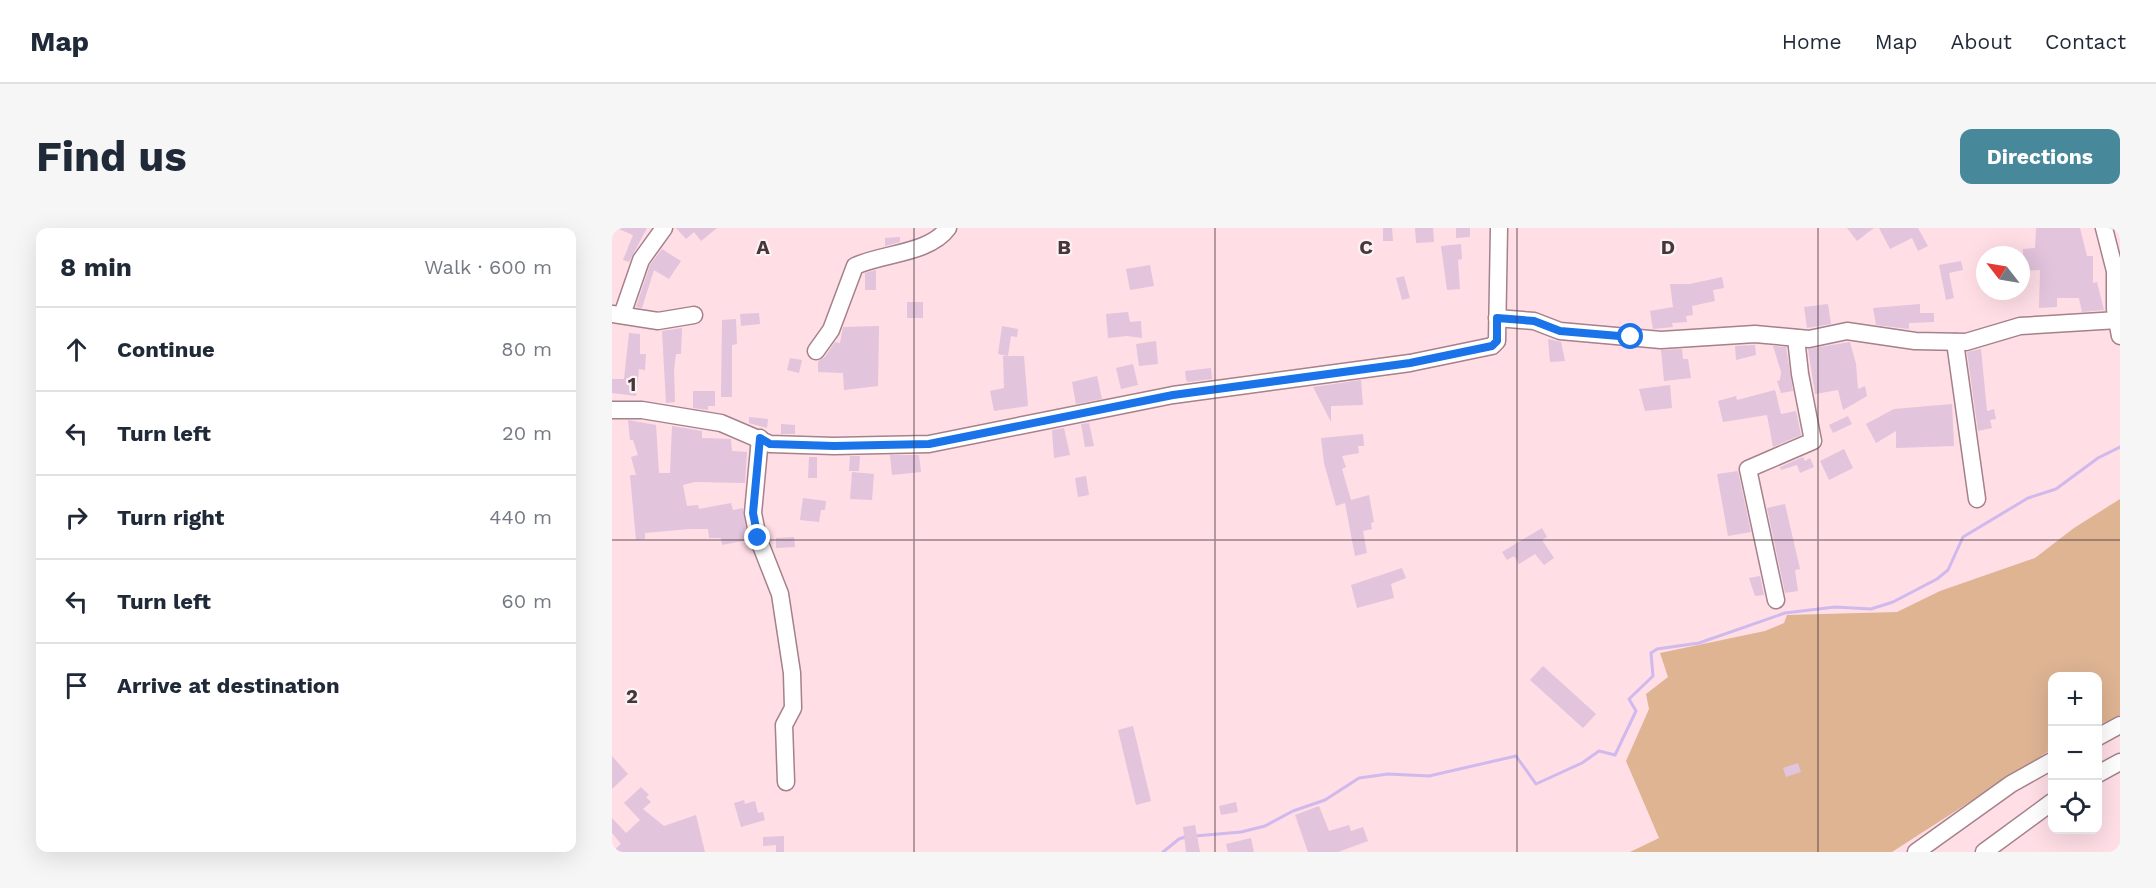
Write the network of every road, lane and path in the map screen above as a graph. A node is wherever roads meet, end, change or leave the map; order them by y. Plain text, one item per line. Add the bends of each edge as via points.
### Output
1 (664, 228) edge
2 (948, 228) edge
3 (1499, 228) edge
4 (2104, 228) edge
5 (617, 315) edge
6 (694, 315) dead end
7 (1497, 318) junction
8 (2118, 318) edge
9 (1796, 338) junction
10 (1955, 342) junction
11 (816, 351) dead end
12 (612, 410) edge
13 (760, 438) junction
14 (1977, 499) dead end
15 (1776, 600) dead end
16 (2120, 725) edge
17 (2102, 734) edge
18 (2120, 762) edge
19 (2048, 763) edge
20 (2102, 771) edge
21 (786, 782) dead end
22 (2048, 805) edge
23 (1916, 852) edge
24 (1984, 852) edge

1 - 5 street via 641,260
2 - 11 street via 930,243 855,266 831,330
3 - 7 street
4 - 8 street via 2115,271
5 - 6 street via 658,321
7 - 9 street via 1534,321 1560,331 1660,340 1755,334
7 - 13 street via 1497,341 1492,346 1410,363 1173,395 929,444 770,444
8 - 10 street via 2020,326
9 - 10 street via 1847,331 1915,341
9 - 15 street via 1814,441 1748,469
10 - 14 street
12 - 13 street via 642,410 722,423
13 - 21 street via 753,513 758,538 780,594 792,673 793,708 784,725
16 - 17 street
18 - 20 street
19 - 23 street via 2011,784
22 - 24 street

